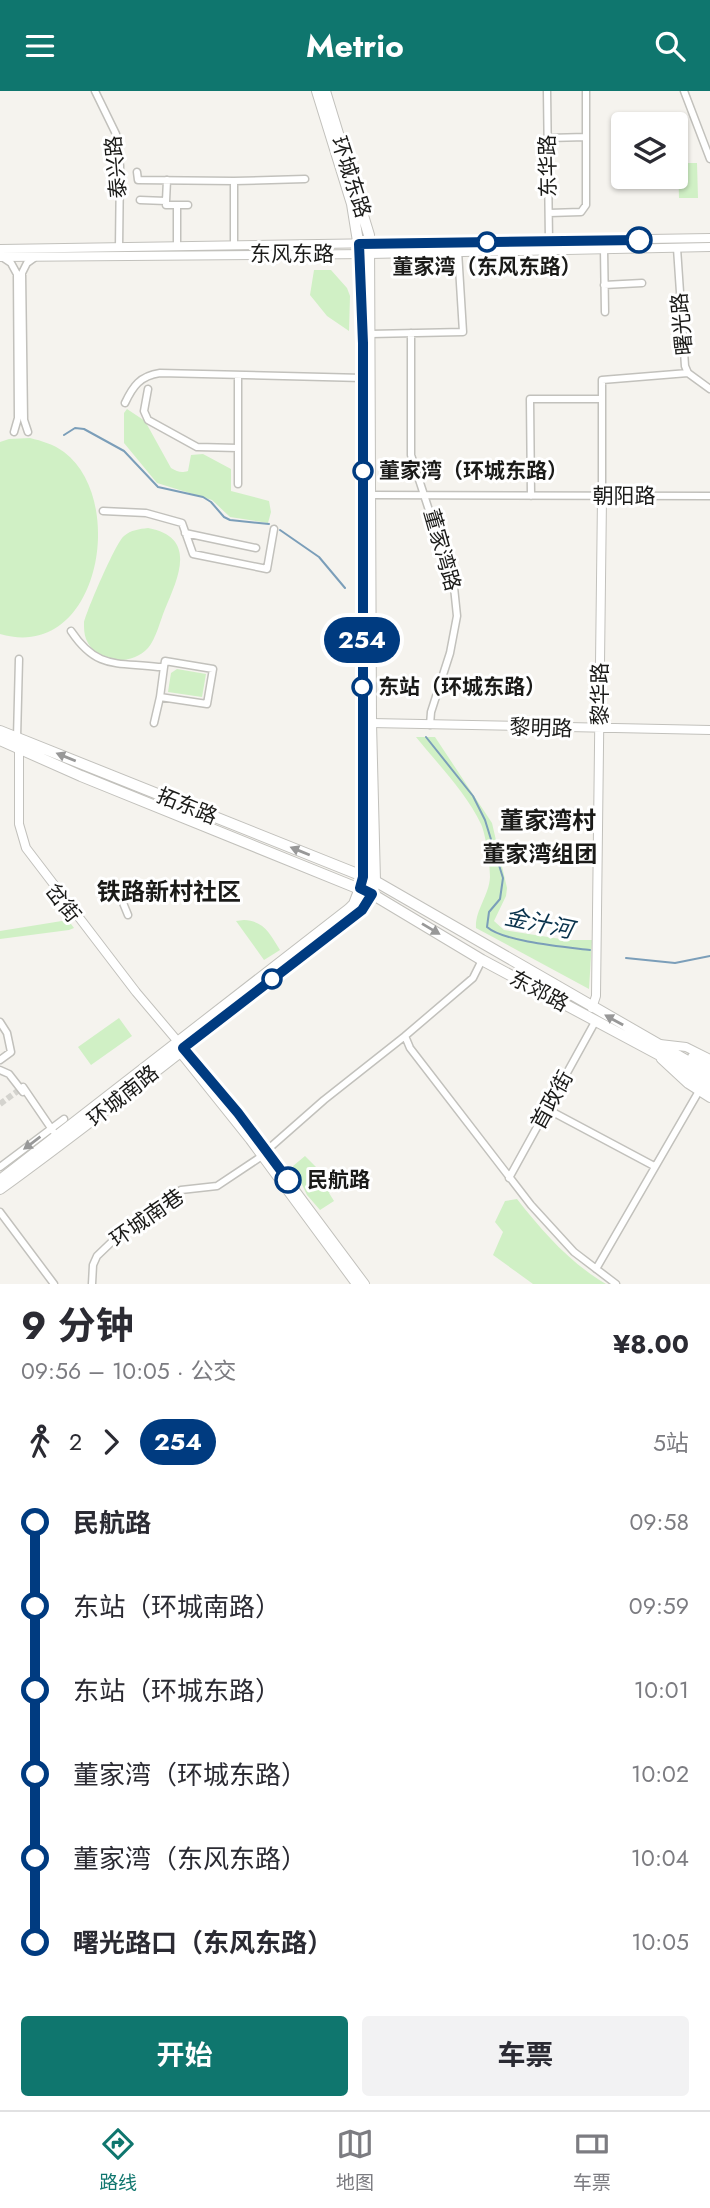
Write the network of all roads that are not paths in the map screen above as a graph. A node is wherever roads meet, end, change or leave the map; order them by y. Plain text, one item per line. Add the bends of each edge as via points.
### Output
1 (95, 91) edge
2 (317, 91) edge
3 (325, 91) edge
4 (547, 91) edge
5 (586, 91) edge
6 (684, 91) edge
7 (586, 137) junction
8 (548, 138) junction
9 (710, 159) edge
10 (138, 172) dead end
11 (305, 179) dead end
12 (167, 180) junction
13 (234, 181) junction
14 (140, 200) dead end
15 (166, 201) junction
16 (177, 205) junction
17 (188, 205) dead end
18 (549, 213) junction
19 (710, 238) edge
20 (549, 241) junction
21 (234, 246) junction
22 (177, 247) junction
23 (710, 247) edge
24 (119, 248) junction
25 (677, 248) junction
26 (0, 249) edge
27 (365, 249) junction
28 (604, 249) junction
29 (458, 251) junction
30 (36, 256) junction
31 (0, 257) edge
32 (642, 283) dead end
33 (604, 285) junction
34 (605, 312) dead end
35 (411, 333) junction
36 (370, 334) junction
37 (688, 373) junction
38 (238, 375) junction
39 (363, 378) junction
40 (148, 389) dead end
41 (710, 389) edge
42 (602, 399) junction
43 (125, 403) dead end
44 (14, 432) dead end
45 (28, 432) dead end
46 (238, 448) junction
47 (238, 484) dead end
48 (371, 495) junction
49 (426, 495) junction
50 (531, 496) junction
51 (710, 496) edge
52 (602, 497) junction
53 (103, 511) dead end
54 (274, 529) dead end
55 (185, 533) junction
56 (256, 548) dead end
57 (71, 631) dead end
58 (19, 659) dead end
59 (164, 667) junction
60 (160, 697) junction
61 (154, 723) dead end
62 (371, 723) junction
63 (430, 725) junction
64 (600, 730) junction
65 (710, 730) edge
66 (0, 731) edge
67 (0, 740) edge
68 (18, 745) junction
69 (363, 877) junction
70 (375, 881) junction
71 (360, 888) junction
72 (372, 894) junction
73 (121, 898) dead end
74 (128, 915) dead end
75 (482, 960) junction
76 (593, 1008) junction
77 (0, 1022) edge
78 (595, 1022) junction
79 (405, 1036) junction
80 (649, 1045) junction
81 (178, 1047) junction
82 (693, 1057) joint
83 (710, 1059) edge
84 (0, 1060) edge
85 (710, 1066) edge
86 (0, 1070) edge
87 (710, 1074) edge
88 (710, 1082) edge
89 (23, 1087) dead end
90 (698, 1091) junction
91 (710, 1091) edge
92 (710, 1098) edge
93 (547, 1109) junction
94 (38, 1111) junction
95 (64, 1119) dead end
96 (54, 1132) junction
97 (264, 1153) junction
98 (0, 1167) edge
99 (654, 1167) junction
100 (509, 1178) junction
101 (0, 1180) edge
102 (0, 1189) edge
103 (0, 1212) edge
104 (596, 1269) junction
105 (54, 1284) edge
106 (92, 1284) edge
107 (356, 1284) edge
108 (365, 1284) edge
109 (616, 1284) edge

1 - 24 street, 泰兴路 via 116,134
2 - 27 main road, 环城东路
3 - 27 main road, 环城东路 via 367,222
4 - 8 street, 东华路
5 - 7 street
6 - 9 street
7 - 8 street
7 - 18 street via 584,210
8 - 18 street, 东华路
10 - 12 street via 138,180
11 - 13 street
12 - 13 street
12 - 15 street
13 - 21 street
14 - 15 street
15 - 16 street via 166,205
16 - 17 street
16 - 22 street
18 - 20 street, 东华路
19 - 20 main road, 东风东路
20 - 27 main road, 东风东路
21 - 22 main road, 东风东路
21 - 27 main road, 东风东路
22 - 24 main road, 东风东路
23 - 25 main road, 东风东路
24 - 26 main road, 东风东路
25 - 28 main road, 东风东路
25 - 37 street, 曙光路
27 - 29 main road, 东风东路
27 - 30 main road, 东风东路
27 - 36 main road, 环城东路
27 - 39 main road, 环城东路
28 - 29 main road, 东风东路
28 - 33 street
29 - 35 street via 463,333
30 - 31 main road, 东风东路
30 - 45 street via 22,273 24,420
31 - 44 street via 11,263 17,274 18,418
32 - 33 street
33 - 34 street
35 - 36 street
35 - 49 street, 董家湾路 via 411,455
36 - 48 main road, 环城东路
37 - 41 street, 曙光路
37 - 42 street, 黎华路 via 602,380
38 - 39 street
38 - 43 street via 150,374 136,383
38 - 46 street
39 - 69 main road, 环城东路
40 - 46 street via 144,411 148,420 197,447
42 - 50 street via 530,399
42 - 52 street, 黎华路
46 - 47 street
48 - 49 street, 朝阳路
48 - 62 main road, 环城东路
49 - 50 street, 朝阳路
49 - 63 street, 董家湾路 via 454,587 457,616
50 - 52 street, 朝阳路
51 - 52 street, 朝阳路
52 - 64 main road, 黎华路
53 - 55 street via 146,513 181,523
54 - 55 street via 267,569 193,554
55 - 56 street
57 - 59 street via 103,662
58 - 68 street, 岔街
59 - 60 street
59 - 60 street via 165,661 213,669 207,704
60 - 61 street
62 - 63 main road, 黎明路
62 - 70 main road, 环城东路
63 - 64 main road, 黎明路
64 - 65 main road, 黎明路
64 - 76 main road, 黎华路
66 - 68 main road, 拓东路
67 - 68 main road, 拓东路
69 -> 68 main road, 拓东路
68 - 71 main road, 拓东路
68 - 81 main road, 岔街 via 15,824 23,850
69 - 70 main road, 拓东路
69 - 71 main road, 环城东路
70 - 72 main road, 环城东路
70 - 76 main road, 东郊路
71 - 72 main road, 拓东路
71 - 81 main road, 环城南路 via 349,909
72 -> 75 main road, 东郊路
72 - 81 main road, 环城南路 via 362,910
73 - 74 street
75 - 78 main road, 东郊路
75 - 79 street, 环城南巷 via 473,978
80 -> 76 main road, 东郊路
77 - 84 street via 11,1052
78 - 80 main road, 东郊路
78 - 93 street, 首政街
79 - 97 street, 环城南巷
79 - 100 street
80 - 82 main road
80 - 83 main road via 686,1048
80 - 87 main road, 东郊路
80 - 88 main road, 东郊路
80 - 90 main road
80 - 91 main road
81 - 96 main road, 环城南路
81 - 97 main road
81 - 102 main road, 环城南路 via 93,1122
82 - 85 highway
86 - 94 street via 9,1074
89 - 94 street
90 - 92 main road
90 - 99 street
93 - 99 street
93 - 100 street, 首政街
94 - 96 street
95 - 96 street
96 -> 98 street
96 - 101 main road, 环城南路
97 - 106 street, 环城南巷 via 217,1186 181,1190 122,1232 97,1256
97 - 107 main road
97 - 108 main road
99 - 104 street
100 - 104 street via 559,1238
103 - 105 street
104 - 109 street

